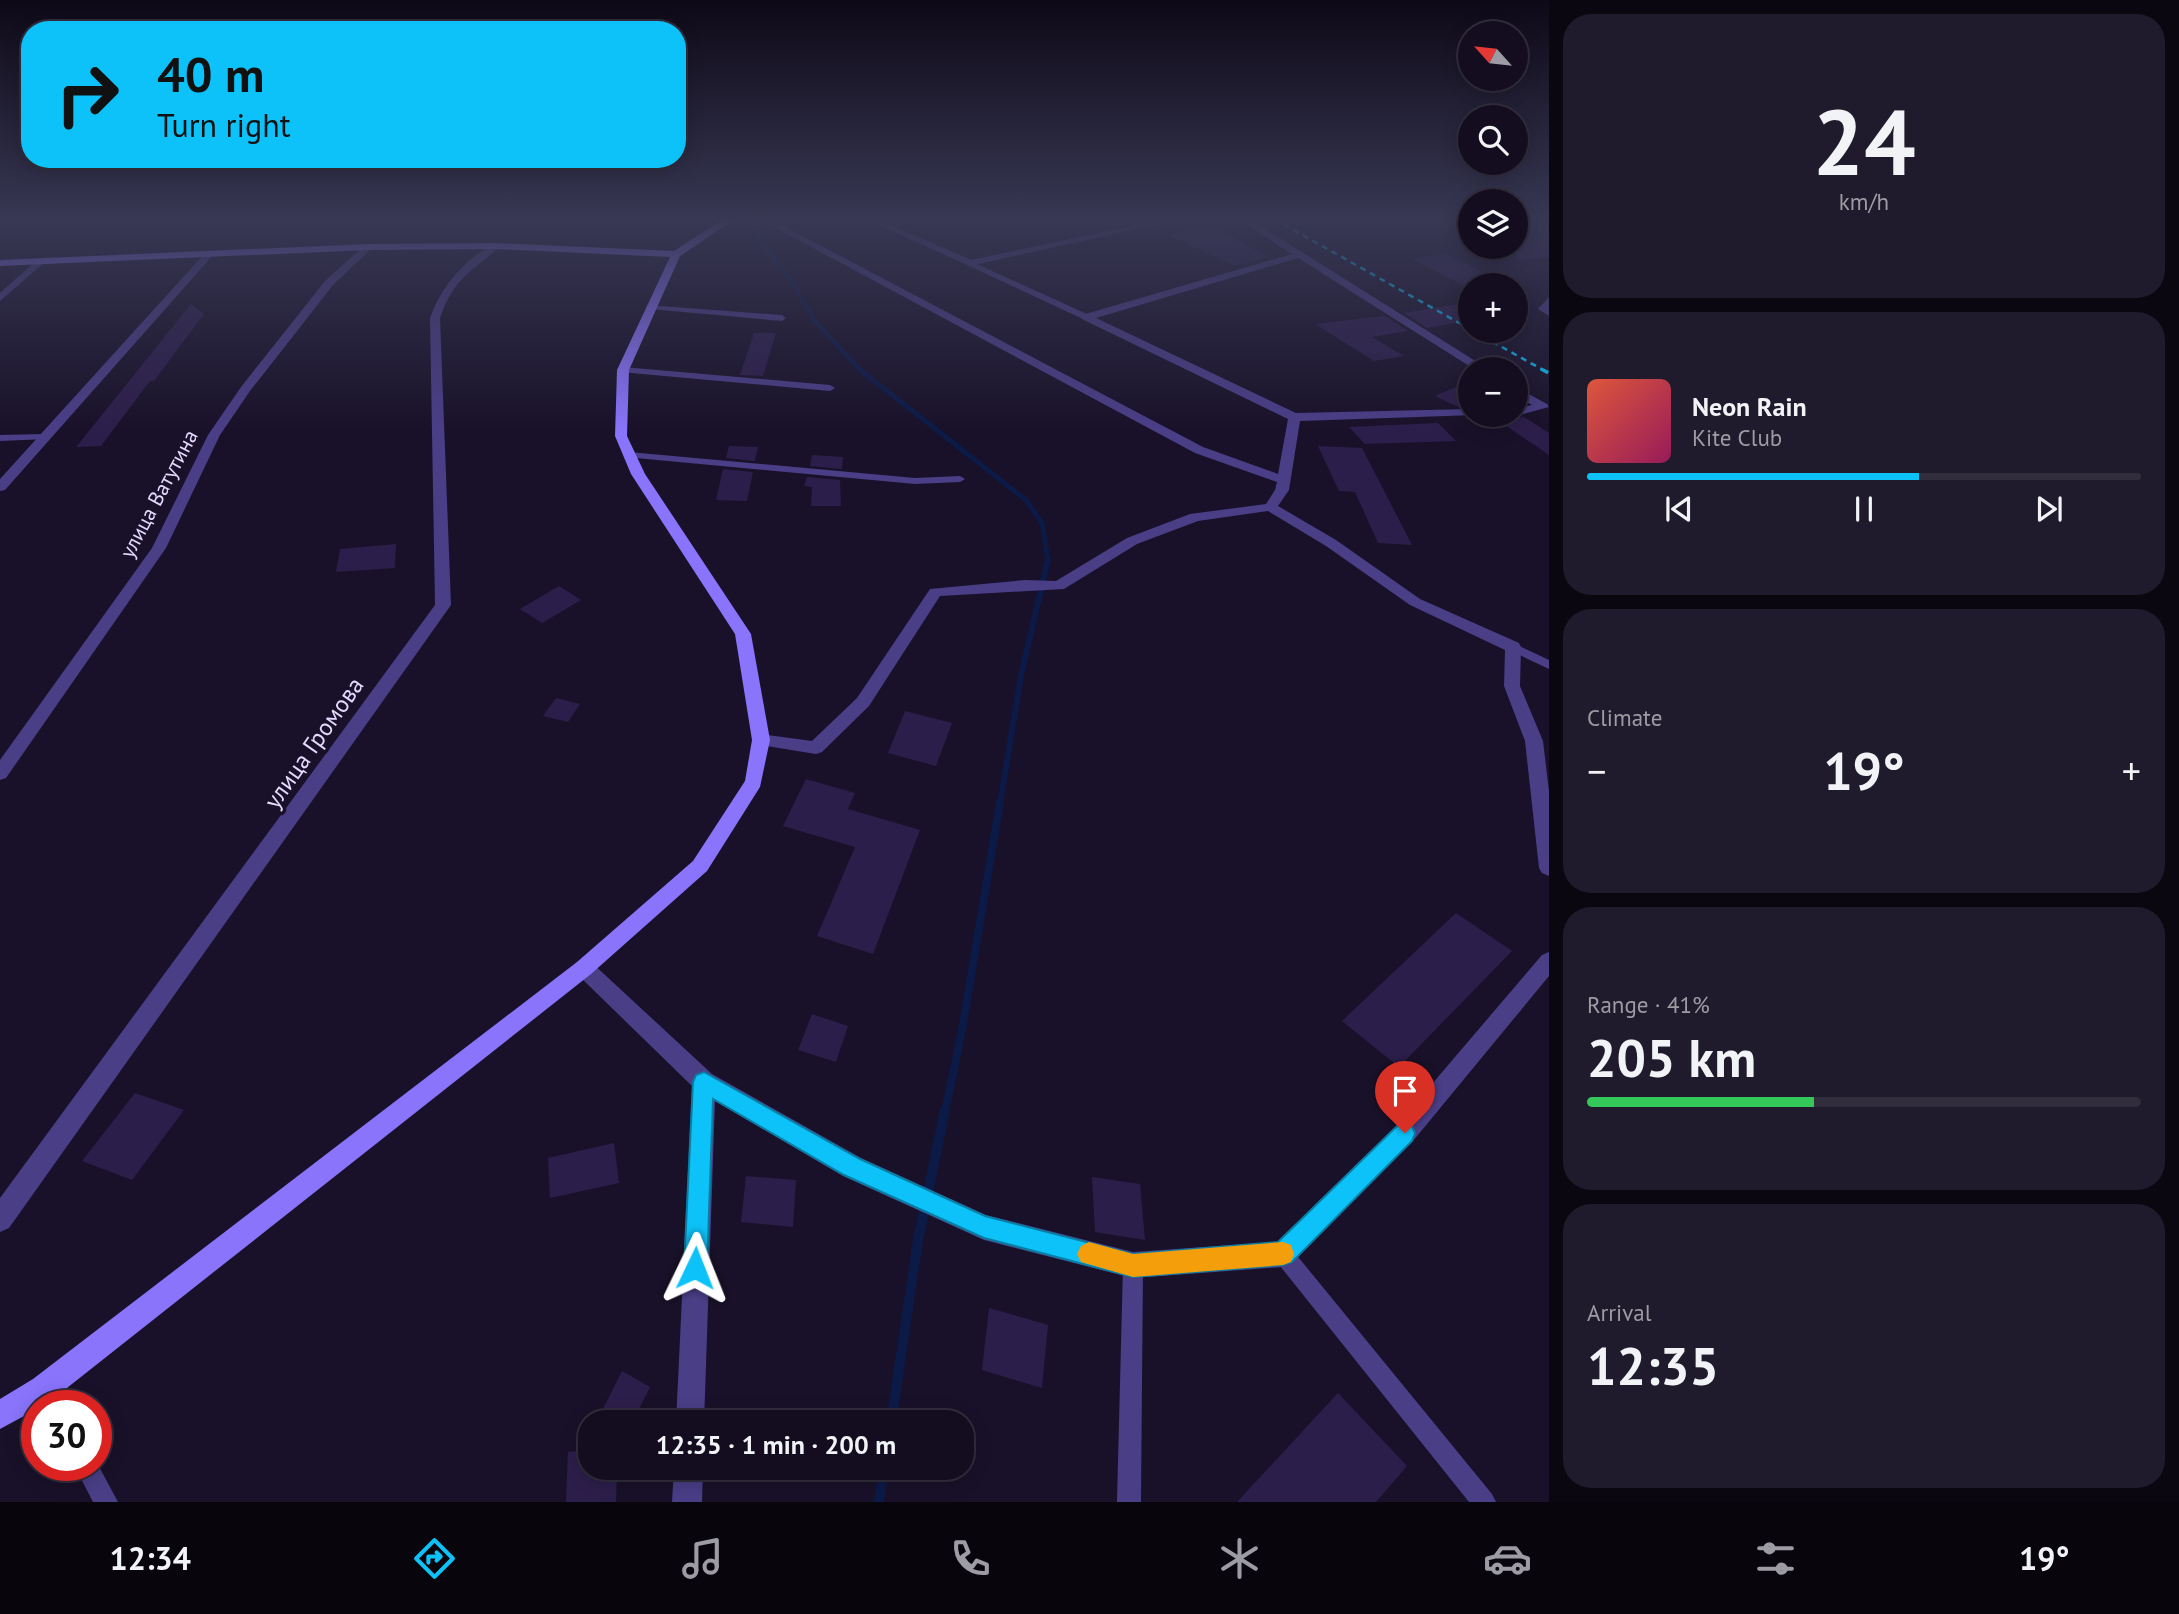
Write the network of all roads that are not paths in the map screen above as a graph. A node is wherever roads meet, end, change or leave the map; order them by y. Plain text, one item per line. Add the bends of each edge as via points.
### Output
1 (177, 289) edge
2 (324, 289) edge
3 (447, 289) edge
4 (659, 289) edge
5 (895, 289) edge
6 (1026, 289) edge
7 (1182, 289) edge
8 (1354, 289) edge
9 (1549, 300) edge
10 (650, 307) junction
11 (1549, 313) edge
12 (1086, 317) junction
13 (782, 318) dead end
14 (1462, 357) edge
15 (623, 370) junction
16 (830, 388) dead end
17 (1528, 398) edge
18 (1546, 409) edge
19 (1528, 411) edge
20 (1458, 413) edge
21 (1294, 417) junction
22 (43, 437) junction
23 (0, 438) edge
24 (629, 455) junction
25 (960, 479) dead end
26 (1283, 480) junction
27 (0, 487) edge
28 (1270, 507) junction
29 (1513, 647) junction
30 (1549, 665) edge
31 (761, 740) junction
32 (0, 773) edge
33 (1549, 868) edge
34 (1549, 961) edge
35 (584, 968) junction
36 (704, 1082) junction
37 (0, 1219) edge
38 (1283, 1254) junction
39 (1133, 1265) junction
40 (57, 1390) edge
41 (21, 1407) edge
42 (691, 1410) edge
43 (0, 1415) edge
44 (688, 1480) edge
45 (95, 1481) edge
46 (106, 1502) edge
47 (687, 1502) edge
48 (1129, 1502) edge
49 (1484, 1502) edge

1 - 22 street
2 - 32 street, улица Ватутина via 245,388 214,435 159,548
3 - 37 street, улица Громова via 435,318 443,605
4 - 10 main road
5 - 26 street via 1199,450
6 - 12 lane
7 - 12 street
8 - 14 street
9 - 11 street via 1543,309
10 - 13 lane
10 - 15 main road
12 - 21 street
15 - 16 lane
15 - 24 main road via 621,436
17 - 18 street
18 - 19 street
20 - 21 street
21 - 26 street
22 - 23 lane
22 - 27 street
24 - 25 lane via 915,481
24 - 31 main road via 743,634
26 - 28 street
28 - 29 street via 1415,602
28 - 31 street via 1195,517 1132,541 1059,586 935,592 863,702 816,748
29 - 30 lane
29 - 33 street via 1512,686 1534,741
31 - 35 main road via 754,782 700,866
34 - 38 street via 1405,1133
35 - 36 street
35 - 40 main road
36 - 39 street via 852,1167 984,1227
36 - 42 street
38 - 39 street
38 - 49 lane
39 - 48 lane
41 - 43 main road
44 - 47 street
45 - 46 lane

